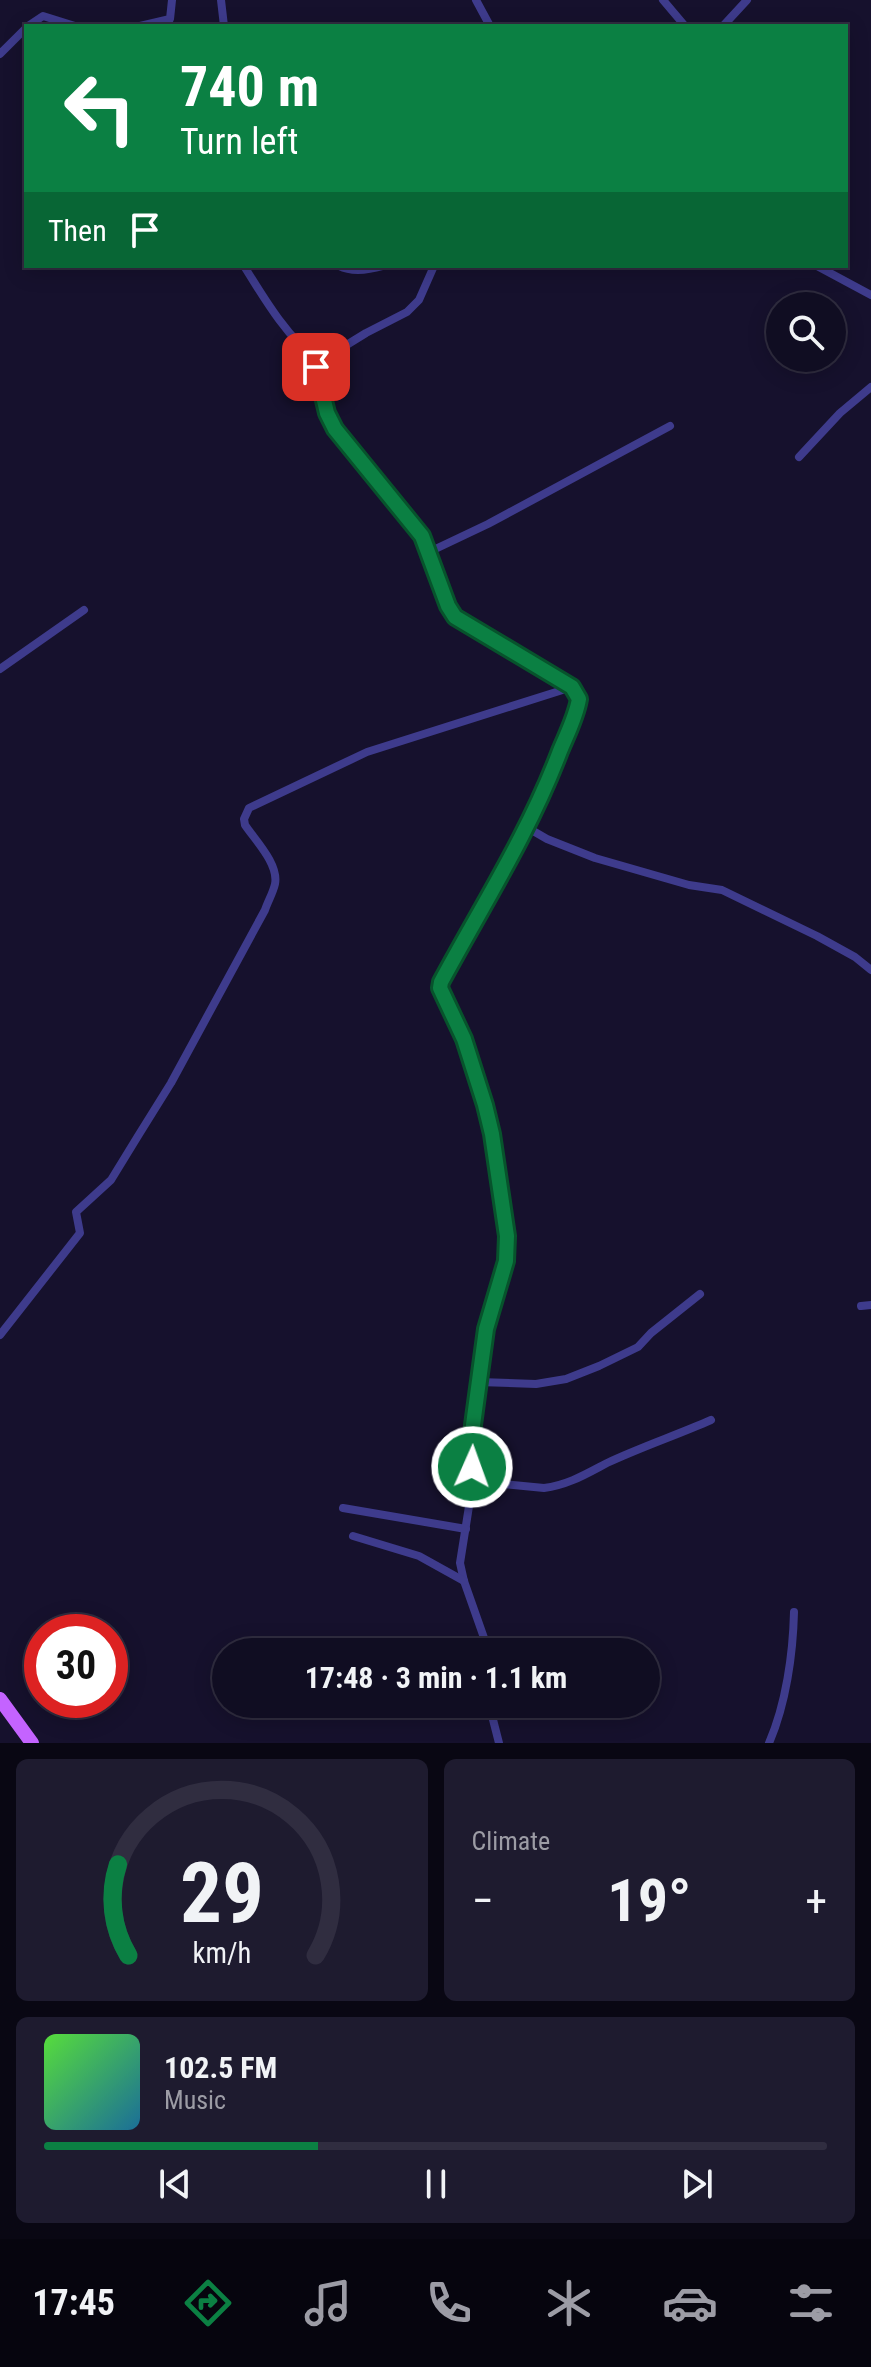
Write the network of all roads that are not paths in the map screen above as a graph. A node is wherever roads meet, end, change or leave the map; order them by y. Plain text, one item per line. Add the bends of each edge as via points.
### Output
1 (172, 0) edge
2 (221, 0) edge
3 (476, 0) edge
4 (663, 0) edge
5 (747, 0) edge
6 (173, 22) edge
7 (31, 24) edge
8 (69, 24) edge
9 (224, 24) edge
10 (489, 24) edge
11 (683, 24) edge
12 (725, 24) edge
13 (24, 30) edge
14 (0, 54) edge
15 (245, 268) edge
16 (341, 268) edge
17 (378, 268) edge
18 (433, 268) edge
19 (821, 268) edge
20 (871, 295) edge
21 (319, 362) junction
22 (871, 387) edge
23 (670, 426) dead end
24 (799, 457) dead end
25 (429, 552) junction
26 (84, 610) dead end
27 (0, 669) edge
28 (572, 687) junction
29 (528, 828) junction
30 (871, 970) edge
31 (700, 1294) dead end
32 (871, 1305) edge
33 (861, 1306) dead end
34 (0, 1335) edge
35 (479, 1382) junction
36 (711, 1420) dead end
37 (473, 1481) junction
38 (343, 1508) dead end
39 (466, 1529) junction
40 (353, 1536) dead end
41 (464, 1581) junction
42 (794, 1612) dead end
43 (484, 1638) edge
44 (0, 1699) edge
45 (493, 1718) edge
46 (32, 1743) edge
47 (499, 1743) edge
48 (769, 1743) edge

1 - 6 street
2 - 9 street
3 - 10 street
4 - 11 street
5 - 12 street
7 - 8 street via 43,16
13 - 14 street
15 - 21 street via 276,316
16 - 17 street
18 - 21 street via 419,300 407,312
19 - 20 street
21 - 25 street via 316,375 335,429 422,536
22 - 24 street
23 - 25 street
25 - 28 street via 455,617
26 - 27 street
28 - 29 street via 578,706
28 - 34 street via 367,752 249,808 245,825 275,876 265,910 171,1083 111,1180 76,1212 80,1233
29 - 30 street via 620,866 722,890 817,936
29 - 35 street via 440,988 478,1080 506,1216 506,1261 486,1329
31 - 35 street via 638,1347 599,1366 536,1384
32 - 33 street
35 - 37 street
36 - 37 street via 556,1486
37 - 39 street
38 - 39 street
39 - 41 street via 460,1563
40 - 41 street via 419,1556
41 - 43 street
42 - 48 street via 785,1686
44 - 46 main road
45 - 47 street

